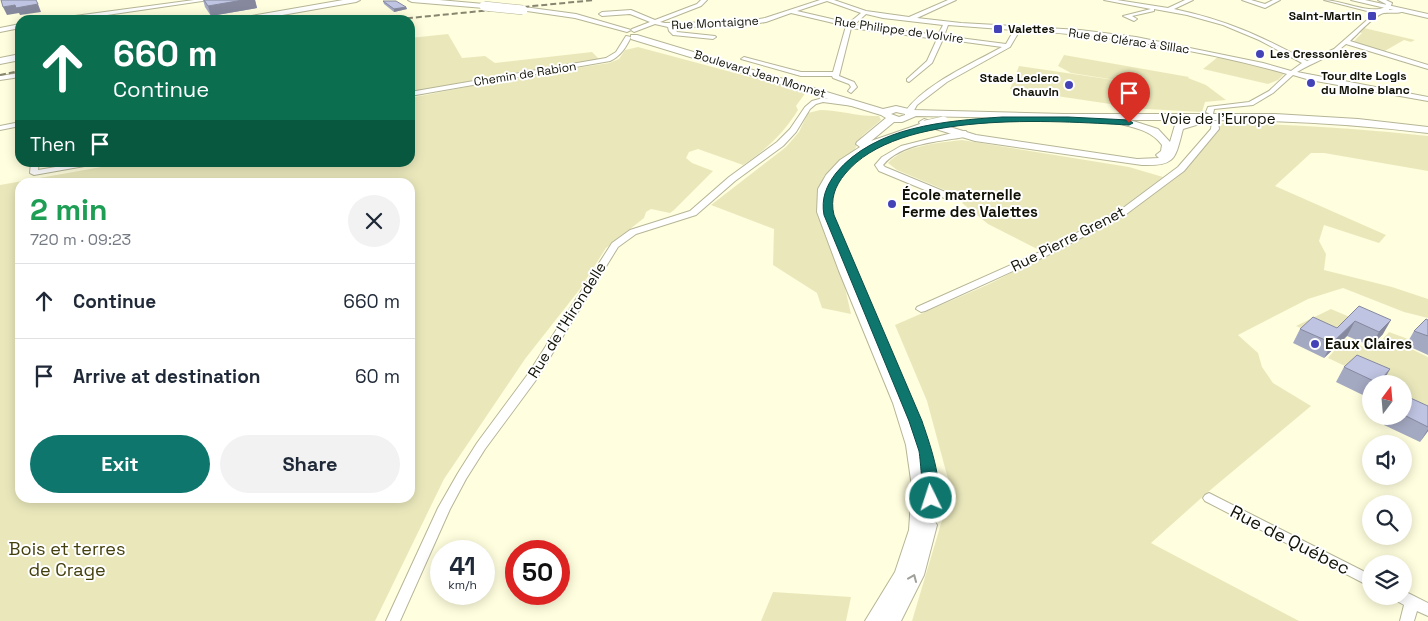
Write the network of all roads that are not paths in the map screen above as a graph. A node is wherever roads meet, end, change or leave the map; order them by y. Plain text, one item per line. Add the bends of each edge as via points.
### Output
1 (160, 0) edge
2 (206, 0) edge
3 (339, 0) edge
4 (356, 0) edge
5 (412, 0) edge
6 (434, 0) edge
7 (704, 0) edge
8 (827, 0) edge
9 (953, 0) edge
10 (1107, 0) edge
11 (1190, 0) edge
12 (1245, 0) edge
13 (1277, 0) edge
14 (1326, 0) edge
15 (1355, 0) edge
16 (1381, 0) edge
17 (183, 1) edge
18 (170, 4) junction
19 (487, 6) junction
20 (1158, 8) junction
21 (1388, 8) junction
22 (672, 9) dead end
23 (690, 9) junction
24 (1168, 10) junction
25 (643, 11) dead end
26 (1400, 11) junction
27 (631, 12) junction
28 (792, 12) junction
29 (865, 12) junction
30 (1378, 13) junction
31 (602, 14) dead end
32 (94, 15) edge
33 (258, 15) edge
34 (261, 15) edge
35 (1428, 16) edge
36 (909, 19) junction
37 (1134, 19) dead end
38 (654, 22) junction
39 (946, 24) junction
40 (671, 25) junction
41 (849, 25) junction
42 (15, 27) edge
43 (1018, 29) junction
44 (0, 30) edge
45 (631, 33) junction
46 (713, 37) dead end
47 (941, 37) junction
48 (1346, 42) junction
49 (1008, 46) junction
50 (744, 58) dead end
51 (15, 59) edge
52 (0, 62) edge
53 (1307, 63) junction
54 (1428, 67) edge
55 (1292, 73) junction
56 (836, 74) junction
57 (15, 76) edge
58 (0, 78) edge
59 (909, 80) dead end
60 (851, 92) dead end
61 (415, 93) edge
62 (825, 97) junction
63 (1428, 99) edge
64 (1210, 112) dead end
65 (902, 113) junction
66 (1066, 118) junction
67 (1280, 119) junction
68 (1215, 122) dead end
69 (928, 123) junction
70 (15, 125) edge
71 (0, 128) edge
72 (954, 130) junction
73 (1428, 131) edge
74 (848, 160) junction
75 (35, 167) edge
76 (72, 167) edge
77 (952, 198) dead end
78 (921, 309) dead end
79 (1209, 498) dead end
80 (1362, 577) edge
81 (1412, 602) edge
82 (1406, 605) edge
83 (1428, 610) edge
84 (393, 621) edge
85 (875, 621) edge
86 (890, 621) edge
87 (1407, 621) edge

1 - 18 street
2 - 17 street
3 - 33 main road
4 - 34 main road
5 - 19 main road, Boulevard Jean Monnet
6 - 19 main road
7 - 23 street
8 - 28 street, Rue Montaigne
8 - 29 street, Rue de Clérac à Sillac
9 - 36 street
10 - 20 street
11 - 24 street
12 - 13 street via 1263,7
14 - 30 street
15 - 21 main road
16 - 21 street via 1389,3
17 - 18 street
18 - 32 street
19 - 45 main road, Boulevard Jean Monnet, bridge via 574,18
20 - 24 street
20 - 37 street via 1126,16
21 - 26 main road
21 - 30 street
22 - 23 street
23 - 38 street
24 - 53 street via 1246,31
25 - 27 street
26 - 30 street
26 - 35 main road
27 - 31 street
27 - 38 street
28 - 40 street, Rue Montaigne via 748,24
28 - 41 street, Rue Philippe de Volvire
29 - 36 street, Rue de Clérac à Sillac
29 - 41 street
30 - 48 street
36 - 39 street, Rue de Clérac à Sillac
38 - 40 street, Rue Montaigne
38 - 45 street, Rue Montaigne
39 - 43 street, Rue de Clérac à Sillac
39 - 47 street
40 - 46 street via 675,34
41 - 47 street, Rue Philippe de Volvire
41 - 56 street
42 - 44 street
43 - 49 street
43 - 55 street, Rue de Clérac à Sillac via 1130,38
45 - 61 street, Chemin de Rabion via 615,58 608,60
45 - 62 main road, Boulevard Jean Monnet
45 - 65 main road
47 - 49 street, Rue Philippe de Volvire
47 - 59 street via 930,62
48 - 53 street
48 - 54 street
49 - 65 street via 945,81
50 - 56 street via 800,74
51 - 52 main road
53 - 55 street
55 - 63 street, Rue de Clérac à Sillac
55 - 64 street via 1271,92 1250,104 1213,107
56 - 60 street via 838,79 852,83
57 - 58 street
62 - 65 main road, Boulevard Jean Monnet
62 - 84 street, Rue de l'Hirondelle via 807,108 780,144 732,178 693,213 634,232 615,245 532,376 462,476 444,508
65 - 69 main road
65 - 72 main road
65 - 74 main road via 862,142 859,150
66 - 67 main road, Voie de l'Europe
66 - 69 main road
66 - 72 main road, Voie de l'Europe via 1002,120
66 - 72 main road via 1120,121 1141,126 1162,137 1166,142 1166,152 1158,157 1135,160
66 - 73 main road via 1275,117 1358,122
67 - 72 main road via 1193,122 1180,127 1171,156 1148,162 1126,162
67 - 73 main road, Voie de l'Europe
68 - 78 street, Rue Pierre Grenet via 1215,129 1181,169 1122,214
69 - 72 main road, Voie de l'Europe, bridge
69 - 74 main road, Voie de l'Europe via 878,141
86 -> 69 main road, Voie de l'Europe via 913,579 924,547 930,482 916,421 827,206 832,184 853,161 879,144
70 - 71 street
72 - 77 street via 942,138 886,156 879,165
74 - 85 main road, Voie de l'Europe via 827,183 822,207 905,415 916,447 922,494 921,522 915,544 887,605
75 - 76 street via 34,173
79 - 80 street, Rue de Québec
81 - 83 street
82 - 87 street

